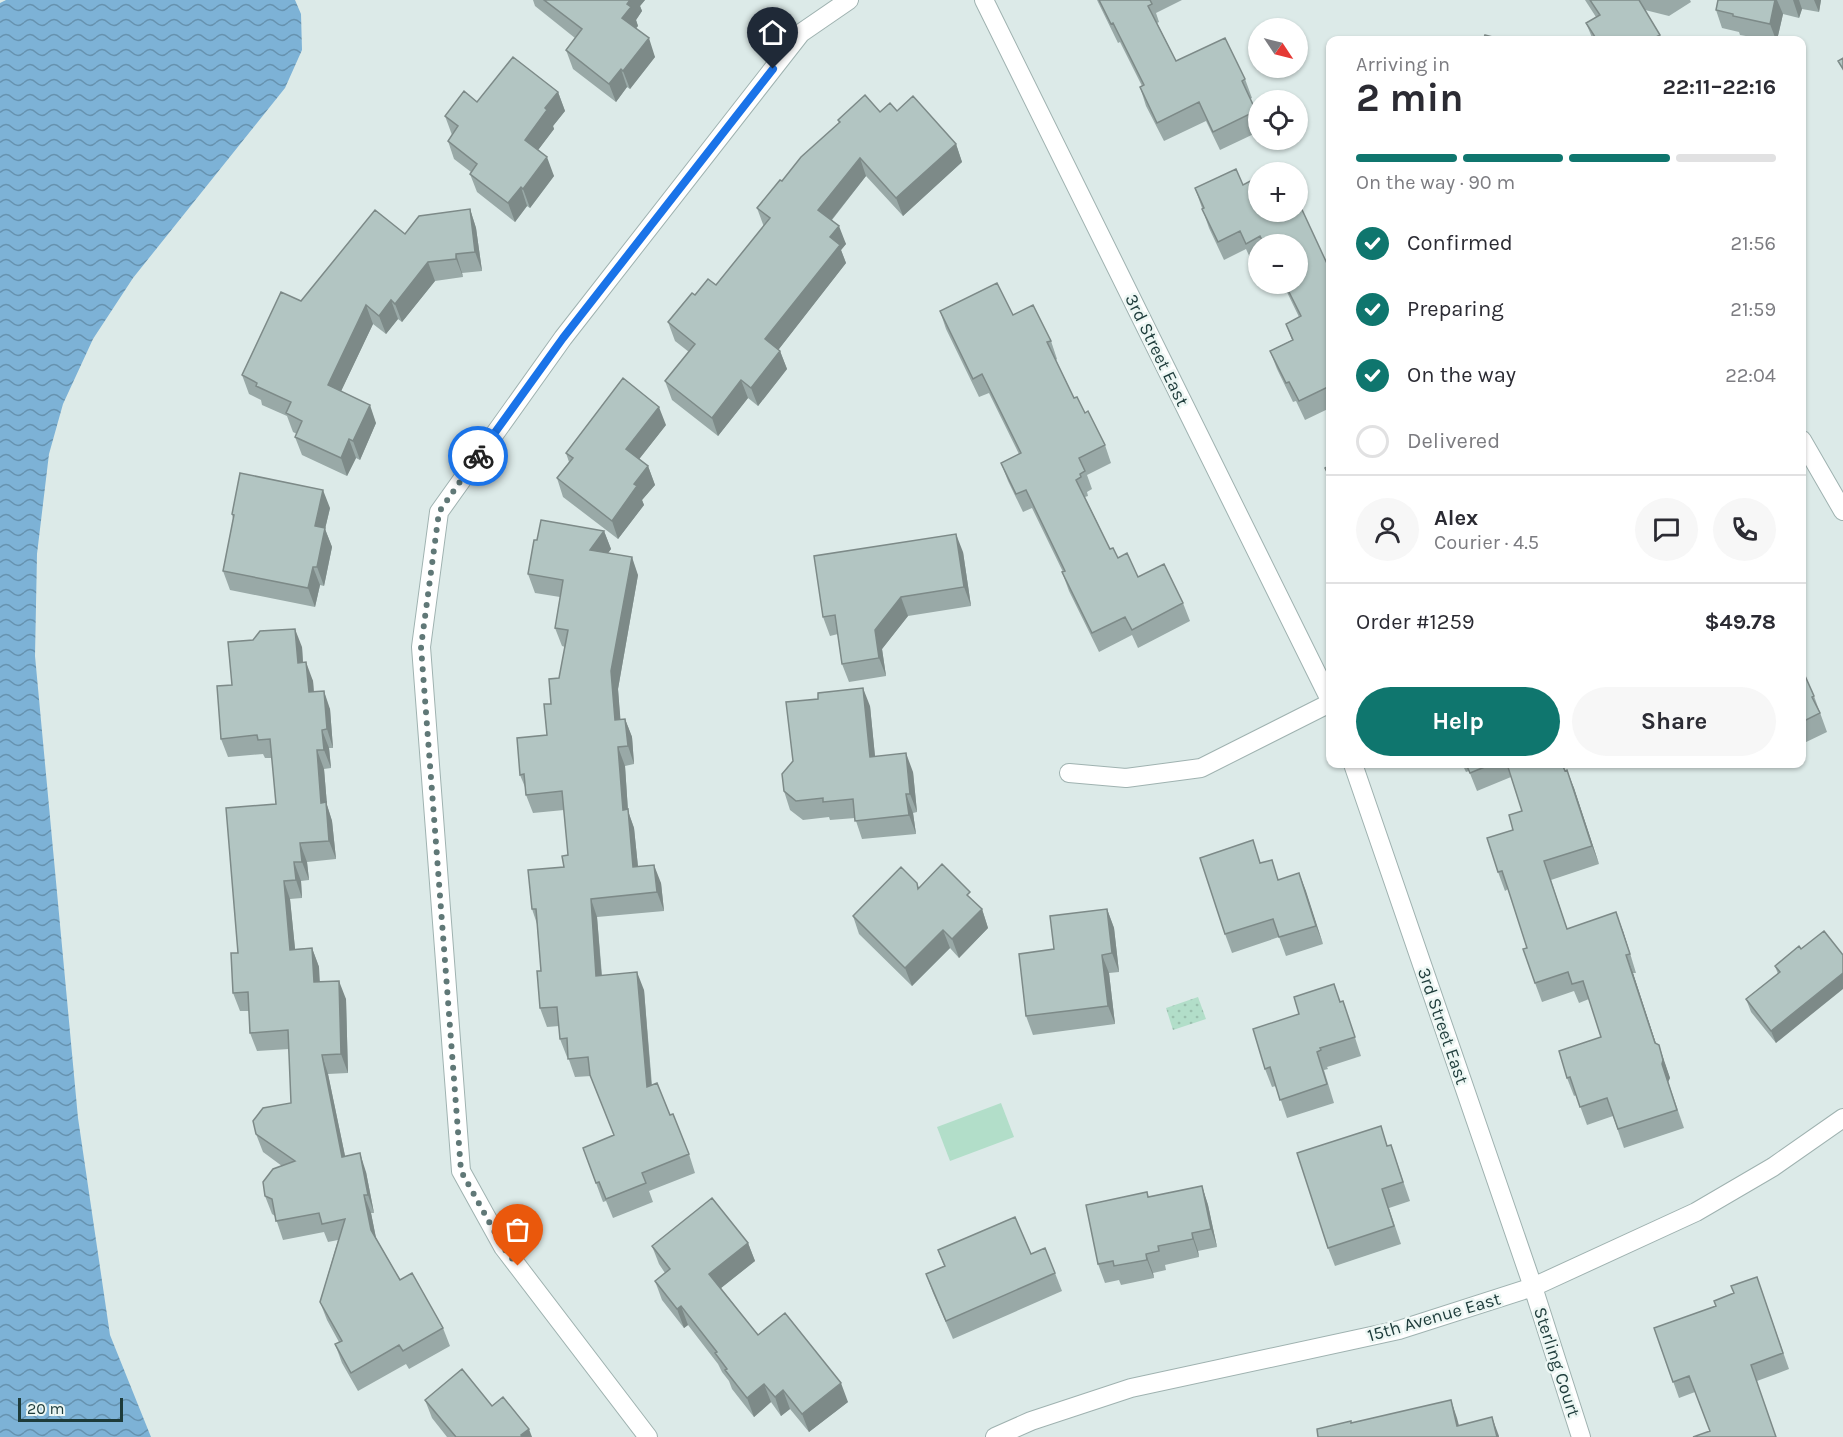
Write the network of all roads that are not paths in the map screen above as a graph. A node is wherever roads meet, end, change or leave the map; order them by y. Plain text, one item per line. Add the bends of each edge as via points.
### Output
1 (849, 0) edge
2 (984, 0) edge
3 (1806, 447) edge
4 (1843, 511) edge
5 (1326, 693) edge
6 (1326, 703) edge
7 (1354, 768) edge
8 (1069, 773) dead end
9 (1843, 1118) edge
10 (1533, 1287) junction
11 (648, 1437) edge
12 (994, 1437) edge
13 (1581, 1437) edge

1 - 11 street via 801,33 563,338 439,512 421,647 461,1171 503,1247
2 - 5 street, 3rd Street East
3 - 4 street
6 - 8 street via 1201,768 1126,778
7 - 10 street, 3rd Street East
9 - 10 street, 15th Avenue East via 1773,1167 1696,1212
10 - 12 street, 15th Avenue East via 1399,1330 1131,1388
10 - 13 street, Sterling Court

